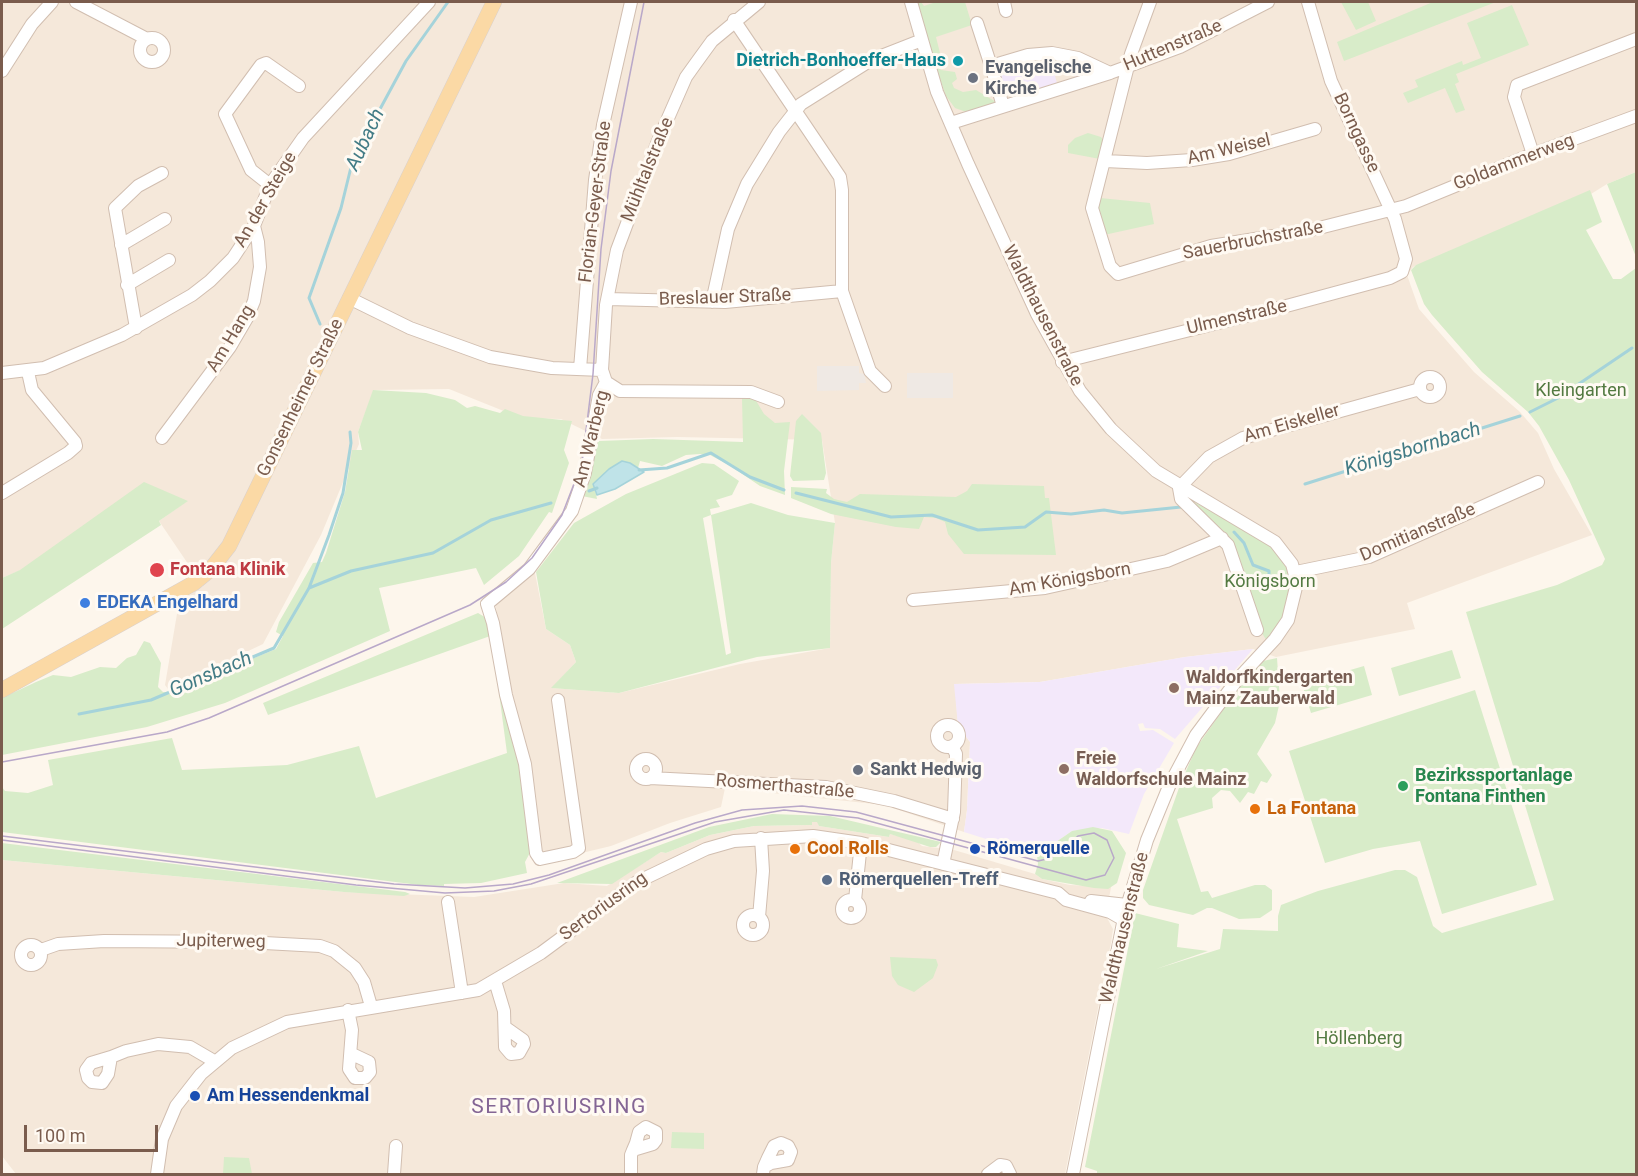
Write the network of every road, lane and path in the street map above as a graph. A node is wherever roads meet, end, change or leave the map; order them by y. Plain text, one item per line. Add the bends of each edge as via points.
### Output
1 (52, 2) edge
2 (76, 2) edge
3 (429, 2) edge
4 (631, 2) edge
5 (759, 2) edge
6 (911, 2) edge
7 (1150, 2) edge
8 (1268, 2) edge
9 (1308, 2) edge
10 (490, 3) edge
11 (734, 20) junction
12 (978, 23) dead end
13 (147, 39) dead end
14 (1636, 39) edge
15 (922, 40) junction
16 (990, 66) junction
17 (1128, 66) junction
18 (2, 71) edge
19 (1110, 73) junction
20 (299, 86) dead end
21 (1003, 106) junction
22 (797, 111) junction
23 (1636, 116) edge
24 (951, 123) junction
25 (1315, 129) dead end
26 (1533, 154) junction
27 (1106, 161) junction
28 (162, 173) dead end
29 (270, 185) junction
30 (1391, 210) junction
31 (165, 219) dead end
32 (254, 226) junction
33 (121, 245) junction
34 (169, 260) dead end
35 (1406, 263) joint
36 (127, 285) junction
37 (842, 291) junction
38 (349, 298) junction
39 (608, 299) junction
40 (712, 302) junction
41 (136, 328) junction
42 (1062, 362) junction
43 (580, 369) junction
44 (28, 372) junction
45 (2, 373) edge
46 (604, 376) junction
47 (885, 386) dead end
48 (1420, 389) dead end
49 (778, 402) dead end
50 (162, 438) dead end
51 (1538, 482) dead end
52 (1179, 488) junction
53 (2, 493) edge
54 (1222, 538) junction
55 (1296, 572) junction
56 (913, 600) dead end
57 (1257, 630) dead end
58 (2, 690) edge
59 (558, 700) dead end
60 (952, 746) dead end
61 (650, 778) dead end
62 (953, 819) junction
63 (761, 838) junction
64 (861, 843) junction
65 (943, 864) junction
66 (855, 900) dead end
67 (1066, 900) junction
68 (448, 902) dead end
69 (1127, 905) junction
70 (759, 917) dead end
71 (1124, 920) junction
72 (41, 951) dead end
73 (495, 981) junction
74 (462, 993) junction
75 (371, 1006) junction
76 (348, 1010) junction
77 (506, 1028) dead end
78 (352, 1054) dead end
79 (111, 1058) dead end
80 (214, 1061) junction
81 (396, 1146) dead end
82 (633, 1150) dead end
83 (157, 1174) edge
84 (394, 1174) edge
85 (631, 1174) edge
86 (988, 1174) edge
87 (1010, 1174) edge
88 (1073, 1174) edge

1 - 18 street
2 - 13 street
3 - 29 street, An der Steige via 326,110
4 - 43 street, Florian-Geyer-Straße via 603,125 595,180
5 - 11 street, Mühltalstraße
6 - 15 street, Waldthausenstraße
7 - 17 street
8 - 17 street, Huttenstraße via 1205,36
9 - 30 street, Borngasse via 1331,81
10 - 38 main road, Gonsenheimer Straße
11 - 22 street
11 - 39 street, Mühltalstraße via 712,41 682,88 658,141 616,250
12 - 16 street
14 - 26 street via 1517,85 1514,97
15 - 22 street via 851,70
15 - 24 street, Waldthausenstraße
16 - 19 street, Huttenstraße via 1052,53 1078,58
16 - 21 street
17 - 19 street, Huttenstraße
17 - 27 street
19 - 21 street, Huttenstraße
20 - 29 street via 266,63 227,107 225,114 251,170
21 - 24 street, Huttenstraße
22 - 37 street via 842,183
22 - 40 street via 747,184 728,230
23 - 26 street, Goldammerweg
24 - 42 street, Waldthausenstraße
25 - 27 street, Am Weisel via 1229,154 1192,160
26 - 30 street, Goldammerweg
27 - 30 street, Sauerbruchstraße via 1092,210 1115,273 1210,246 1311,230
28 - 33 street via 117,204 115,218
29 - 32 street, An der Steige
30 - 35 street, Borngasse
31 - 33 street
32 - 41 street, An der Steige via 210,281
32 - 50 street, Am Hang via 260,267 247,318
33 - 36 street
34 - 36 street
35 - 42 street, Ulmenstraße via 1398,275
36 - 41 street
37 - 40 street, Breslauer Straße
37 - 47 street via 870,371
38 - 43 street via 459,347 527,364
38 - 58 main road, Gonsenheimer Straße via 222,557 205,575 177,593
39 - 40 street, Breslauer Straße
39 - 46 street, Mühltalstraße
41 - 44 street, An der Steige
42 - 52 street, Waldthausenstraße via 1111,429 1151,468
43 - 46 street
44 - 45 street, An der Steige
44 - 53 street via 32,390 76,446
46 - 49 street via 614,388 626,392 751,392
46 - 59 street, Am Warberg via 585,473 572,511 529,570 487,604 525,764 536,853 540,859 579,848
48 - 52 street, Am Eiskeller via 1243,438 1209,457
51 - 55 street, Domitianstraße via 1369,557
52 - 54 street via 1181,499
52 - 55 street, Waldthausenstraße via 1267,537 1286,555
54 - 56 street, Am Königsborn via 1167,561 1045,588
54 - 57 street via 1228,545
55 - 69 street, Waldthausenstraße via 1295,601 1282,630 1236,680 1196,735 1170,784
60 - 62 street via 956,754
61 - 62 street, Rosmerthastraße via 826,788 894,801
62 - 65 street
63 - 64 street, Sertoriusring via 813,836
63 - 70 street
63 - 73 street, Sertoriusring via 706,849 656,870 541,953
64 - 65 street, Sertoriusring
64 - 66 street
65 - 67 street, Sertoriusring via 1058,893
67 - 69 street, Sertoriusring
67 - 71 street, Sertoriusring
68 - 74 street
69 - 71 street, Waldthausenstraße
71 - 88 street, Waldthausenstraße
72 - 75 street, Jupiterweg via 58,944 104,941 320,946 340,955 355,968
73 - 74 street, Sertoriusring
73 - 77 street
74 - 75 street, Sertoriusring
75 - 76 street, Sertoriusring
76 - 78 street
76 - 80 street, Sertoriusring via 287,1022 259,1033
79 - 80 street via 145,1046 171,1044 196,1049
80 - 83 street, Sertoriusring via 176,1106 162,1139
81 - 84 street
82 - 85 street
86 - 87 street via 1000,1165 1006,1166

